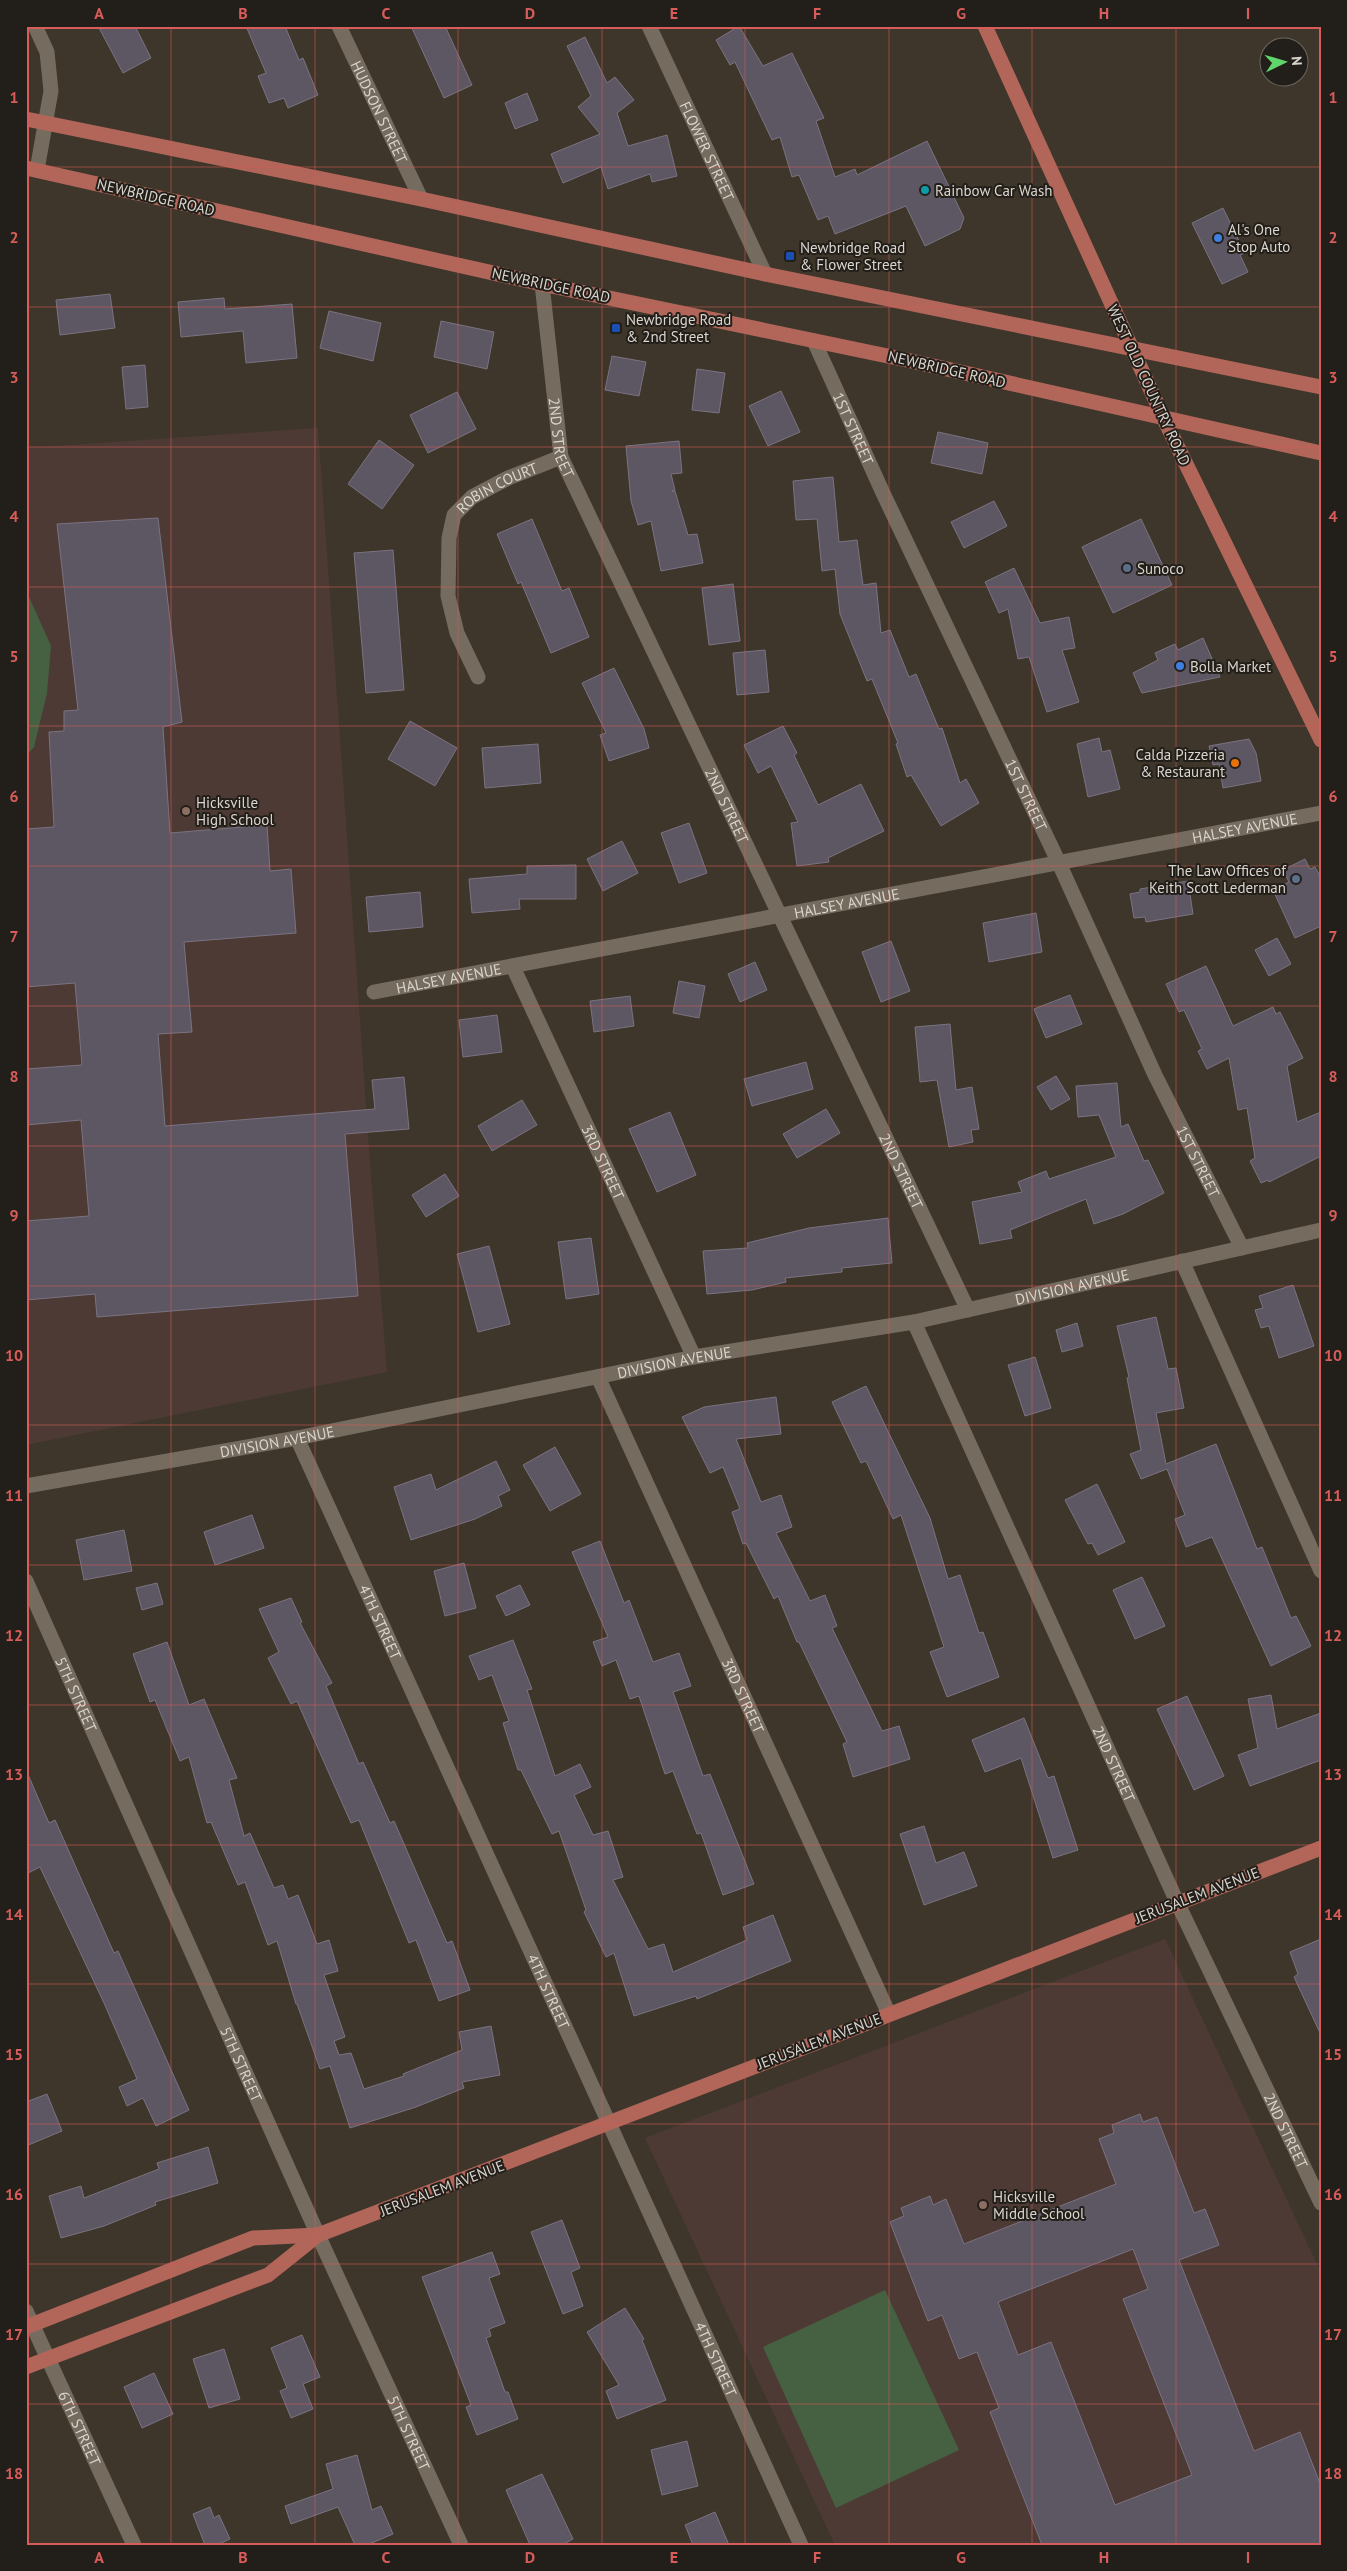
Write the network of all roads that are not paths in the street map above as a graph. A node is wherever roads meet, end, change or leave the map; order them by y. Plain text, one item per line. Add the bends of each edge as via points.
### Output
1 (34, 26) edge
2 (339, 26) edge
3 (648, 26) edge
4 (985, 26) edge
5 (26, 119) edge
6 (46, 124) junction
7 (32, 169) edge
8 (421, 199) junction
9 (765, 274) junction
10 (542, 284) junction
11 (814, 340) junction
12 (1131, 348) junction
13 (1321, 387) edge
14 (1164, 419) junction
15 (1321, 453) edge
16 (561, 457) junction
17 (478, 677) dead end
18 (1321, 740) edge
19 (1321, 812) edge
20 (1058, 861) junction
21 (780, 916) junction
22 (513, 967) junction
23 (374, 992) dead end
24 (1321, 1230) edge
25 (1242, 1248) junction
26 (1182, 1261) junction
27 (968, 1310) junction
28 (914, 1322) junction
29 (694, 1357) junction
30 (598, 1378) junction
31 (298, 1438) junction
32 (26, 1486) edge
33 (1321, 1571) edge
34 (26, 1581) edge
35 (1321, 1848) edge
36 (1177, 1902) junction
37 (889, 2014) junction
38 (607, 2123) junction
39 (1321, 2203) edge
40 (318, 2236) junction
41 (29, 2320) edge
42 (49, 2358) junction
43 (26, 2367) edge
44 (134, 2545) edge
45 (461, 2545) edge
46 (801, 2545) edge

1 - 6 street via 47,52 51,92
2 - 8 street, HUDSON STREET
3 - 9 street, FLOWER STREET
4 - 12 main road, WEST OLD COUNTRY ROAD
5 - 6 main road
6 - 7 street
6 - 8 main road
7 - 10 main road, NEWBRIDGE ROAD
8 - 9 main road
9 - 12 main road
10 - 11 main road, NEWBRIDGE ROAD
10 - 16 street, 2ND STREET
11 - 14 main road, NEWBRIDGE ROAD
11 - 20 street, 1ST STREET via 883,494
12 - 13 main road
12 - 14 main road, WEST OLD COUNTRY ROAD
14 - 15 main road, NEWBRIDGE ROAD
14 - 18 main road, WEST OLD COUNTRY ROAD
16 - 17 street, ROBIN COURT via 508,478 472,497 454,515 449,538 448,596 456,633
16 - 21 street, 2ND STREET
19 - 20 street, HALSEY AVENUE
20 - 21 street, HALSEY AVENUE
20 - 25 street, 1ST STREET via 1155,1075
21 - 22 street, HALSEY AVENUE
21 - 27 street, 2ND STREET
22 - 23 street, HALSEY AVENUE
22 - 29 street, 3RD STREET
24 - 25 street, DIVISION AVENUE
25 - 26 street, DIVISION AVENUE
26 - 27 street, DIVISION AVENUE
26 - 33 street
27 - 28 street, DIVISION AVENUE
28 - 29 street, DIVISION AVENUE
28 - 36 street, 2ND STREET
29 - 30 street, DIVISION AVENUE
30 - 31 street, DIVISION AVENUE
30 - 37 street, 3RD STREET
31 - 32 street, DIVISION AVENUE
31 - 38 street, 4TH STREET
34 - 40 street, 5TH STREET
35 - 36 main road, JERUSALEM AVENUE
36 - 37 main road, JERUSALEM AVENUE
36 - 39 street, 2ND STREET
37 - 38 main road, JERUSALEM AVENUE
38 - 40 main road, JERUSALEM AVENUE
38 - 46 street, 4TH STREET
40 - 41 main road, JERUSALEM AVENUE via 253,2238
40 - 42 main road, JERUSALEM AVENUE via 268,2275
40 - 45 street, 5TH STREET
41 - 42 street, 6TH STREET
42 - 43 main road, JERUSALEM AVENUE
42 - 44 street, 6TH STREET

